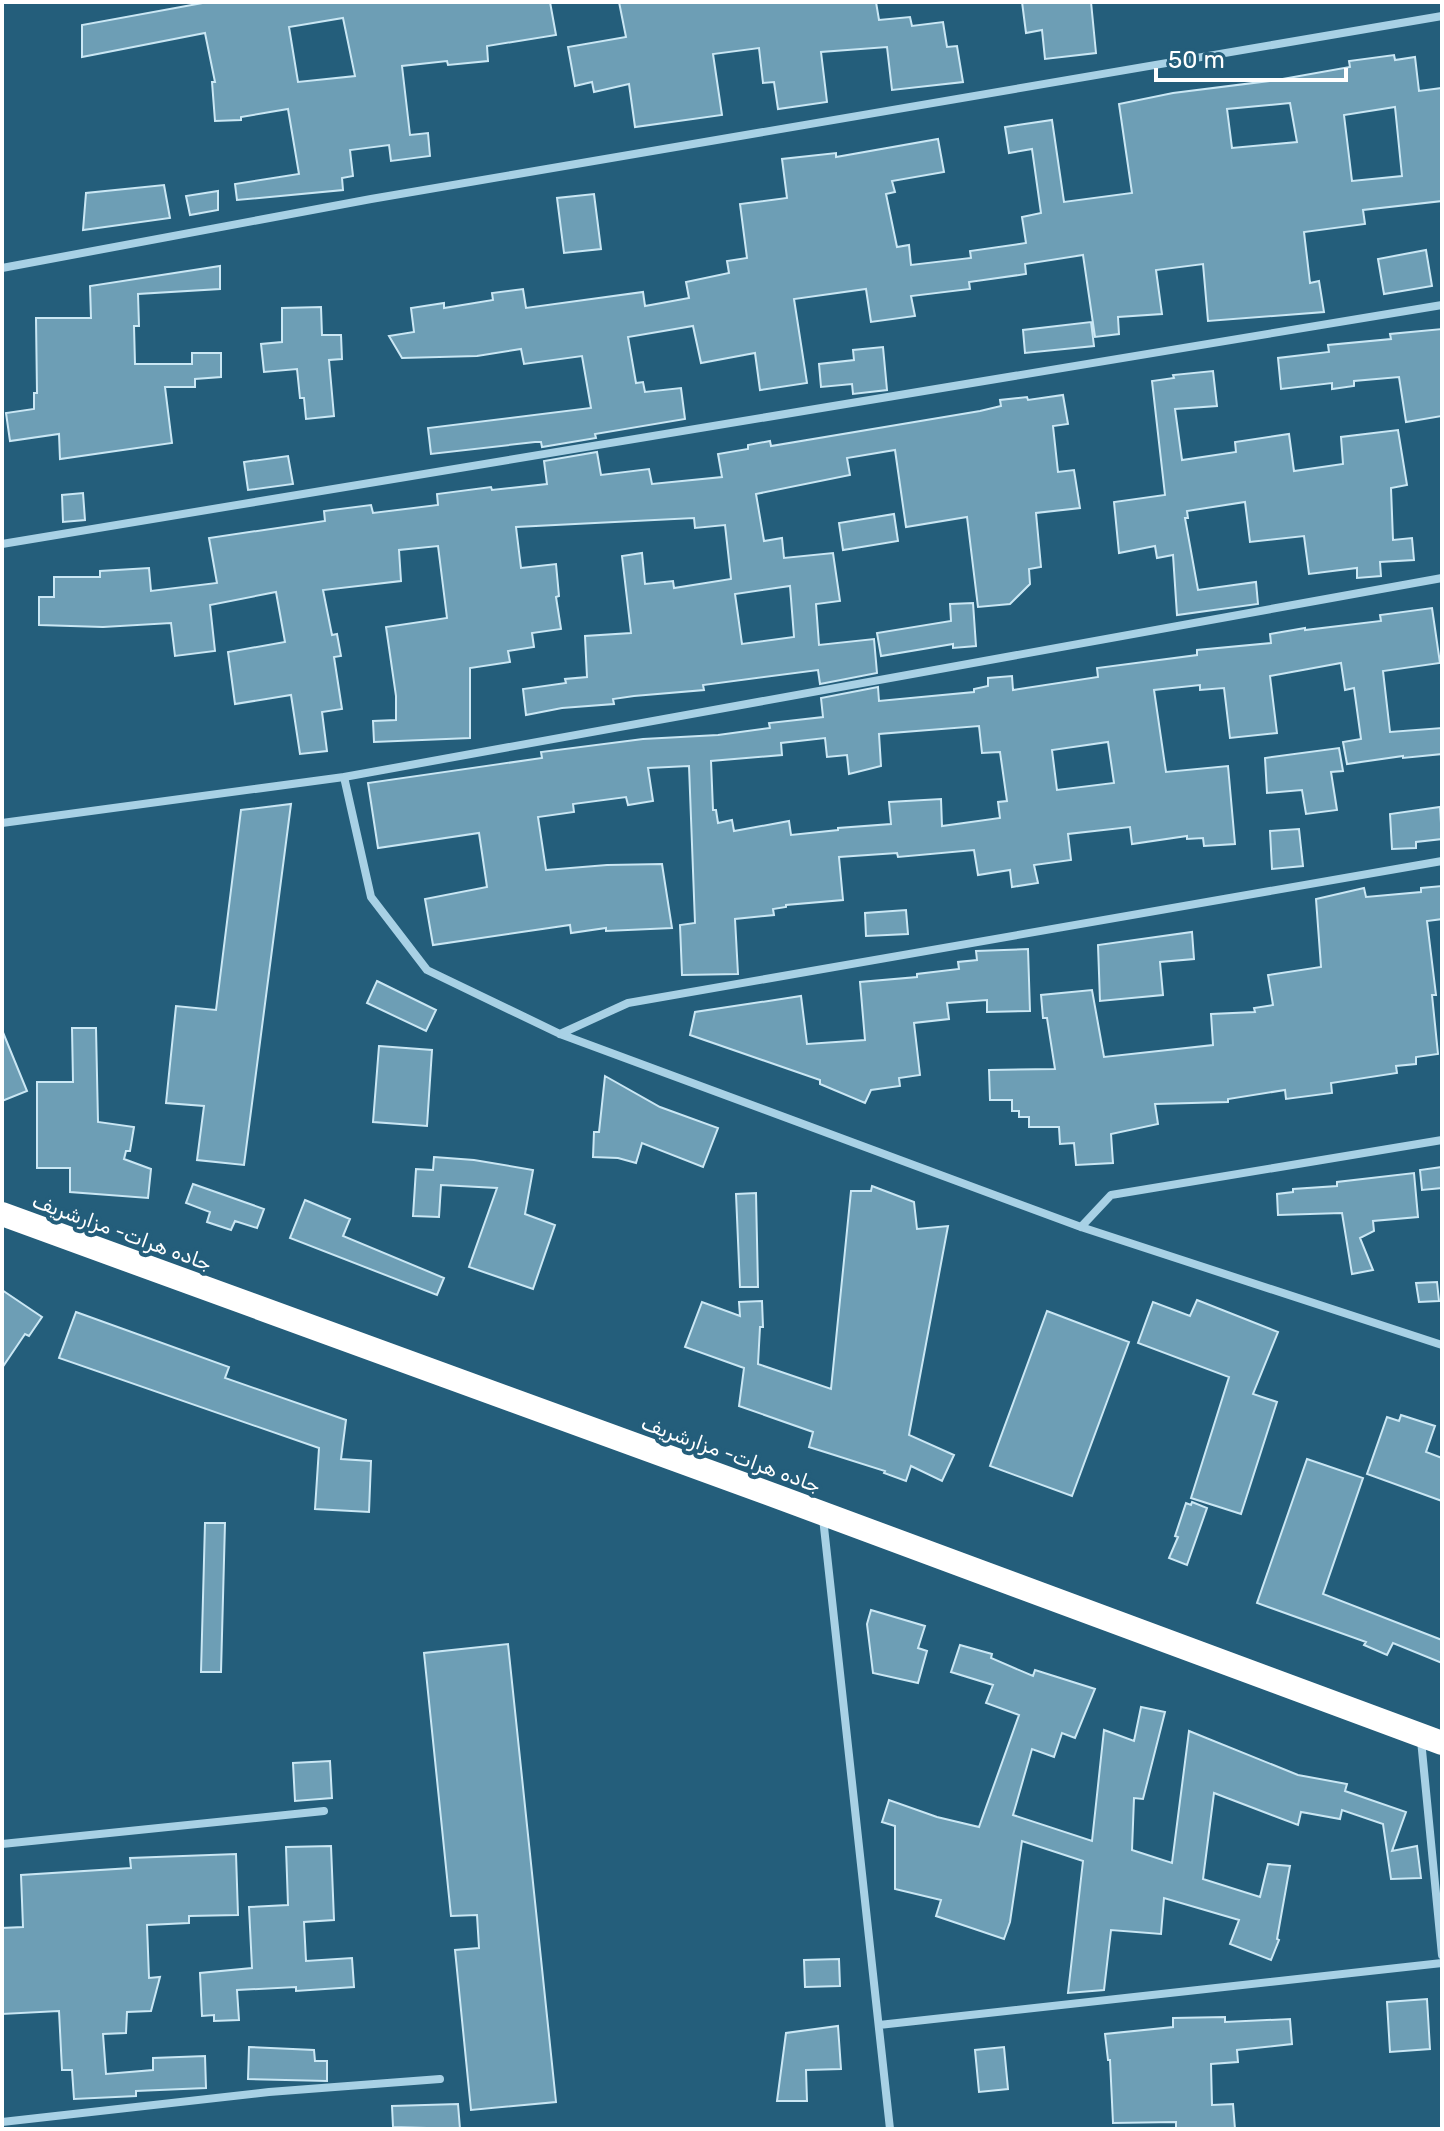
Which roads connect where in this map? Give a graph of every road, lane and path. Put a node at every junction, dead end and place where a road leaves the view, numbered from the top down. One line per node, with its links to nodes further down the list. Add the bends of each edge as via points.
1 (1442, 16): 2 (street, via 386,196)
2 (2, 268)
3 (1442, 305): 4 (street)
4 (2, 544)
5 (1442, 578): 6 (street)
6 (344, 777): 7 (street); 9 (street, via 371,897 427,970)
7 (2, 823)
8 (1442, 861): 9 (street, via 628,1003)
9 (560, 1034): 12 (street)
10 (1442, 1140): 12 (street, via 1111,1195)
11 (2, 1214): 14 (highway, جاده هرات- مزارشریف)
12 (1081, 1227): 13 (street)
13 (1442, 1345)
14 (822, 1513): 15 (highway, جاده هرات- مزارشریف); 20 (street)
15 (1431, 1739): 18 (street)
16 (324, 1811): 17 (street)
17 (2, 1844)
18 (1442, 1955)
19 (1442, 1963): 20 (street)
20 (879, 2025): 23 (street)
21 (440, 2079): 22 (street)
22 (2, 2122)
23 (890, 2129)

